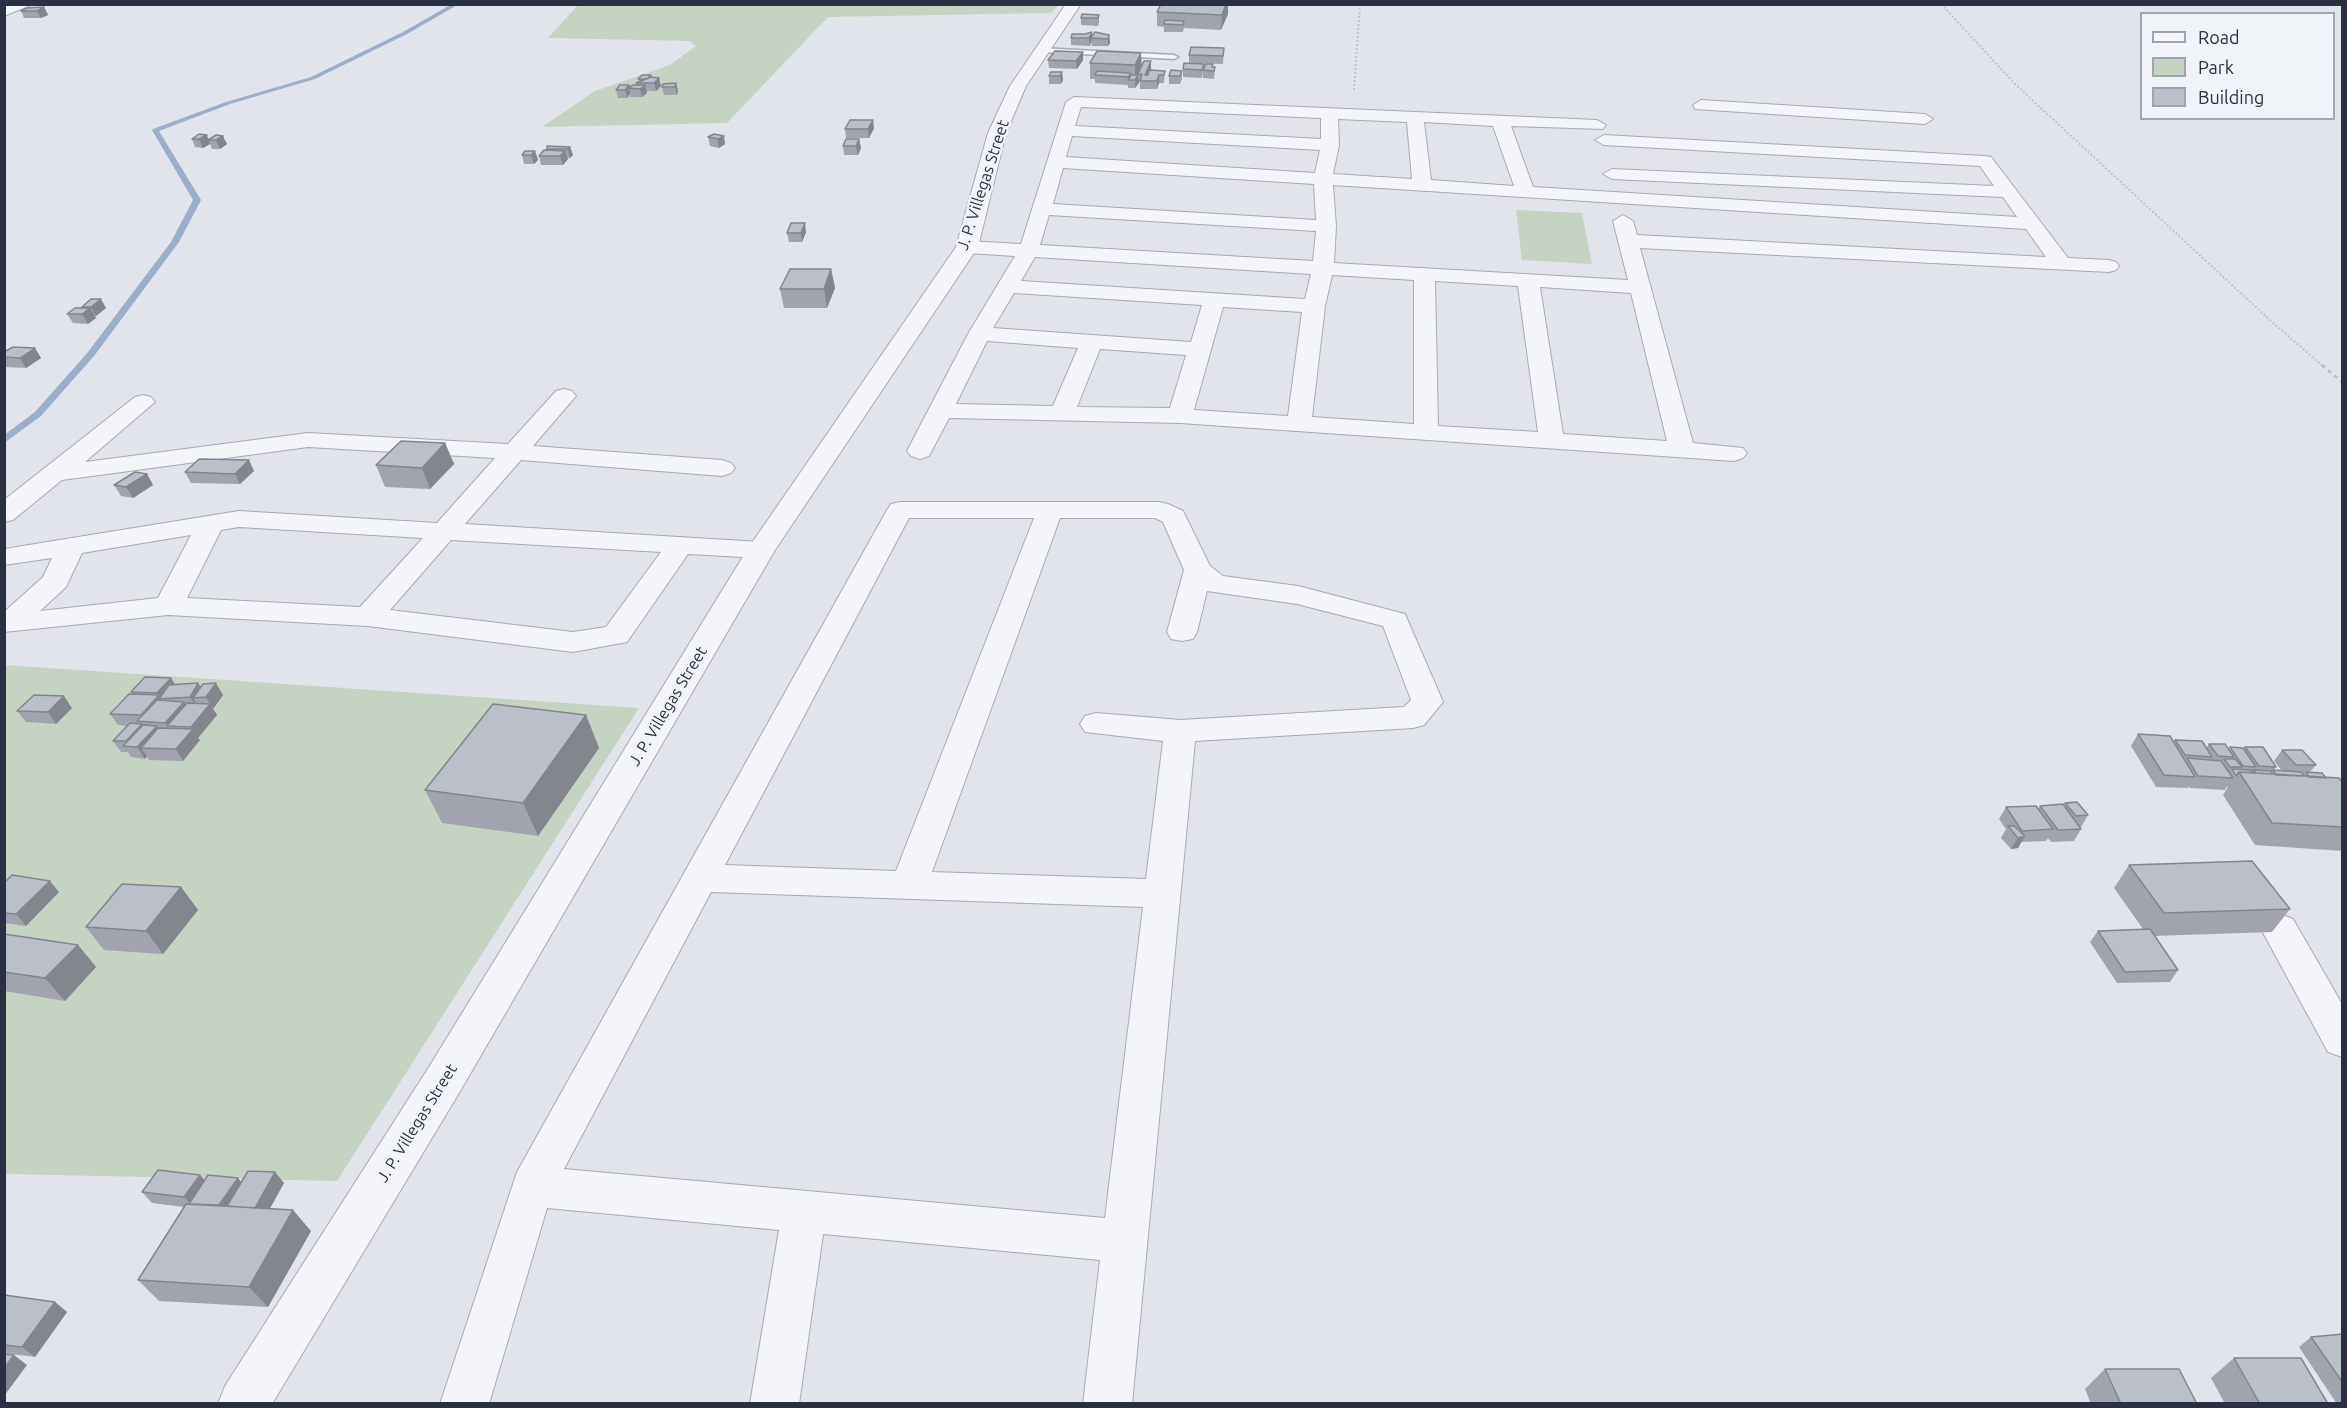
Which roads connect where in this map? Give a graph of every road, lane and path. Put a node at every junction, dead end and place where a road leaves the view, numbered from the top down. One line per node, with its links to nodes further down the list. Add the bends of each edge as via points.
1 (26, 4): 4 (street)
2 (1074, 4): 5 (street, J. P. Villegas Street)
3 (1941, 4): 44 (path, via 2016,85 2272,322)
4 (4, 12)
5 (1042, 50): 6 (lane); 30 (street, J. P. Villegas Street, via 1018,86 997,133)
6 (1174, 57)
7 (1762, 104): 8 (street); 17 (street); 18 (street, via 1921,114)
8 (1701, 105)
9 (1329, 112): 10 (street); 14 (street, via 1074,102); 15 (street)
10 (1415, 115): 11 (street); 22 (street)
11 (1500, 120): 12 (street); 23 (street)
12 (1599, 127): 16 (street); 20 (street)
13 (1690, 128): 16 (street)
14 (1066, 131): 15 (street); 19 (street)
15 (1330, 145): 21 (street)
16 (1698, 146): 17 (street)
17 (1785, 150): 18 (street)
18 (1960, 159): 24 (street, via 1985,161)
19 (1054, 162): 21 (street); 26 (street)
20 (1612, 174): 24 (street); 25 (street)
21 (1323, 178): 22 (street); 28 (street)
22 (1422, 185): 23 (street)
23 (1525, 190): 25 (street)
24 (2007, 192): 27 (street)
25 (1617, 197): 27 (street); 29 (street)
26 (1042, 209): 28 (street); 31 (street)
27 (2032, 224): 32 (street)
28 (1326, 226): 34 (street)
29 (1629, 241): 32 (street); 38 (street)
30 (967, 247): 31 (street); 65 (street, J. P. Villegas Street)
31 (1029, 250): 34 (street); 37 (street)
32 (2062, 264): 33 (street)
33 (2109, 266)
34 (1323, 268): 35 (street); 40 (street)
35 (1424, 274): 36 (street); 51 (street)
36 (1528, 280): 38 (street); 52 (street)
37 (1006, 286): 39 (street); 41 (street)
38 (1641, 287): 53 (street)
39 (1214, 300): 40 (street); 43 (street)
40 (1314, 306): 50 (street)
41 (979, 334): 42 (street); 47 (street)
42 (1091, 343): 43 (street); 48 (street)
43 (1198, 350): 49 (street)
44 (2343, 382)
45 (564, 396): 55 (street)
46 (143, 402): 58 (street)
47 (940, 411): 48 (street); 54 (street)
48 (1062, 414): 49 (street)
49 (1180, 416): 50 (street)
50 (1299, 424): 51 (street)
51 (1426, 432): 52 (street)
52 (1552, 441): 53 (street)
53 (1682, 450): 56 (street)
54 (921, 451)
55 (514, 452): 57 (street); 58 (street, via 308,440); 62 (street)
56 (1734, 453)
57 (722, 468)
58 (56, 473): 60 (street)
59 (1050, 510): 67 (street, via 1160,510 1174,517); 73 (street, via 900,510); 74 (street)
60 (4, 514)
61 (211, 523): 62 (street, via 238,519); 63 (street); 68 (street)
62 (445, 531): 64 (street); 69 (street)
63 (71, 546): 66 (street); 68 (street, via 56,581 9,624)
64 (680, 546): 65 (street); 69 (street, via 616,635 573,642)
65 (762, 550): 81 (street, J. P. Villegas Street, via 444,1080)
66 (4, 557)
67 (1198, 570): 70 (street); 72 (street, via 1215,584 1298,595 1395,620 1427,702 1413,717)
68 (168, 606): 69 (street)
69 (368, 617)
70 (1182, 632)
71 (1096, 723): 72 (street)
72 (1180, 731): 75 (street)
73 (699, 878): 74 (street); 78 (street)
74 (909, 885): 75 (street)
75 (1163, 894): 80 (street)
76 (2280, 929): 77 (street)
77 (2343, 1040)
78 (531, 1186): 79 (street); 82 (street)
79 (804, 1210): 80 (street); 83 (street)
80 (1124, 1241): 84 (street)
81 (243, 1404)
82 (464, 1404)
83 (774, 1404)
84 (1107, 1404)

